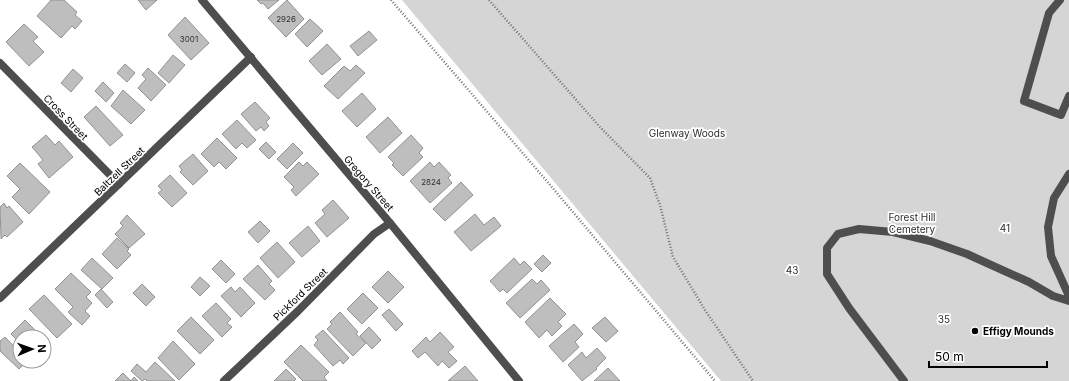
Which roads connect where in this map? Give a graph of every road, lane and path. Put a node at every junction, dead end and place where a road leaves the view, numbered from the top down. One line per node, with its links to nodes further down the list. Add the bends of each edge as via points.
1 (202, 0): 5 (street, Gregory Street)
2 (391, 0): 16 (path)
3 (489, 0): 17 (path, via 599,126 650,178 660,205 673,257)
4 (1060, 0): 7 (street, via 1049,12 1024,101 1061,115)
5 (251, 57): 9 (street, Baltzell Street); 10 (street, Gregory Street)
6 (0, 63): 9 (street, Cross Street)
7 (1069, 96)
8 (1069, 174): 11 (street, via 1054,198 1048,227 1051,256)
9 (119, 184): 12 (street, Baltzell Street)
10 (390, 223): 14 (street, Pickford Street, via 374,234); 15 (street, Gregory Street)
11 (1069, 296)
12 (0, 298)
13 (1069, 301): 18 (street, via 1053,296 1029,282 967,254 930,241 893,232 859,229 838,234 827,248 827,274 849,308)
14 (224, 381)
15 (519, 381)
16 (715, 381)
17 (753, 381)
18 (904, 381)

